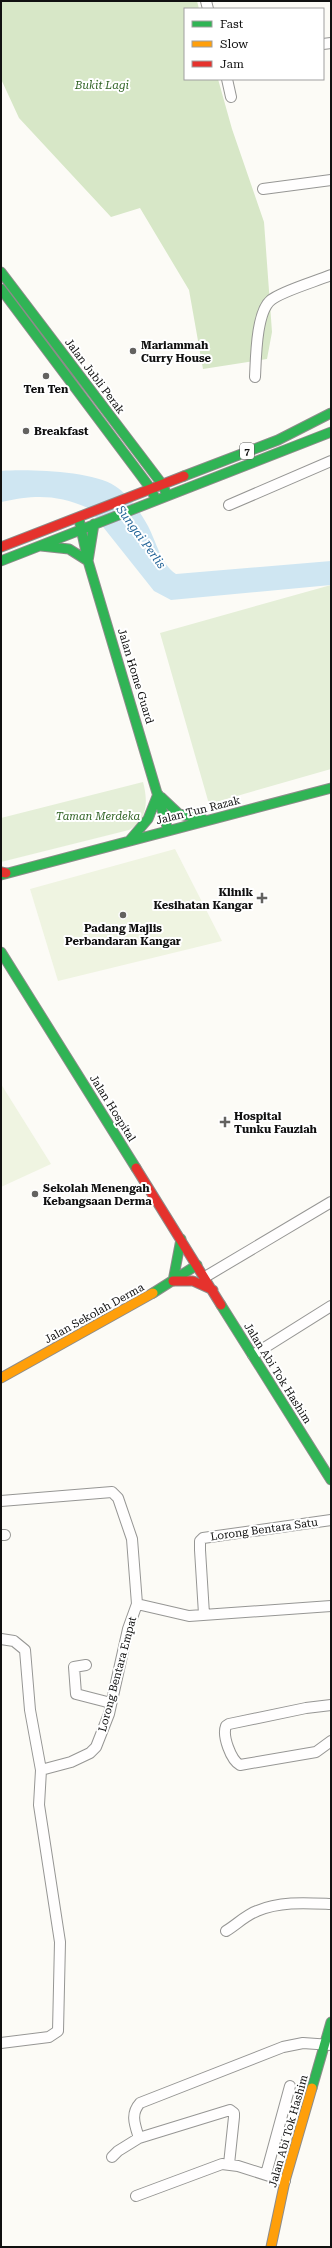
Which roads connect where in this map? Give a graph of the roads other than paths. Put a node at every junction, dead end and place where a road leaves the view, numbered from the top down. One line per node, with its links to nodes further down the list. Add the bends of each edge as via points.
1 (227, 80): 2 (street)
2 (231, 97)
3 (331, 180): 4 (street)
4 (263, 189)
5 (1, 272): 12 (main road, Jalan Jubli Perak)
6 (331, 275): 8 (street, via 270,300 259,331)
7 (1, 289): 13 (main road, Jalan Jubli Perak)
8 (255, 377)
9 (331, 414): 12 (main road, 7, via 278,440)
10 (331, 432): 14 (main road, 7)
11 (331, 460): 16 (street)
12 (162, 484): 13 (main road, 7); 14 (main road, Jalan Jubli Perak)
13 (151, 489): 15 (main road, Jalan Jubli Perak); 17 (main road, 7)
14 (168, 496): 15 (main road, 7)
15 (157, 501): 18 (main road, 7)
16 (229, 505)
17 (83, 516): 19 (main road, Jalan Home Guard); 21 (main road, 7)
18 (94, 524): 19 (main road, 7); 23 (main road)
19 (81, 530): 20 (main road, 7); 23 (main road, Jalan Home Guard)
20 (39, 546): 22 (main road, 7); 23 (main road, via 69,549)
21 (1, 547)
22 (1, 561)
23 (88, 561): 25 (main road, Jalan Home Guard)
24 (331, 788): 26 (main road, Jalan Tun Razak)
25 (158, 794): 26 (main road, via 179,814 197,819); 27 (main road, Jalan Home Guard); 28 (main road, via 150,817)
26 (214, 819): 27 (main road, Jalan Tun Razak)
27 (168, 830): 28 (main road, Jalan Tun Razak)
28 (129, 840): 29 (main road, Jalan Tun Razak)
29 (2, 875)
30 (1, 952): 32 (main road, Jalan Hospital)
31 (331, 1202): 34 (street)
32 (181, 1240): 33 (main road, Jalan Hospital); 35 (main road)
33 (197, 1265): 34 (main road, Jalan Hospital); 35 (main road, Jalan Sekolah Derma)
34 (205, 1277): 36 (main road, Jalan Abi Tok Hashim)
35 (173, 1281): 36 (main road, via 193,1281); 39 (main road, Jalan Sekolah Derma)
36 (213, 1290): 38 (main road, Jalan Abi Tok Hashim)
37 (331, 1306): 38 (street)
38 (253, 1354): 40 (main road, Jalan Abi Tok Hashim)
39 (1, 1378)
40 (328, 1466): 41 (main road, Jalan Abi Tok Hashim)
41 (331, 1480)
42 (1, 1501): 44 (street, Lorong Bentara Empat, via 112,1492 118,1498 132,1539)
43 (331, 1520): 46 (street, Lorong Bentara Satu, via 203,1538 200,1541 200,1550)
44 (137, 1604): 46 (street, via 189,1616); 49 (street, Lorong Bentara Empat, via 128,1629)
45 (331, 1606): 46 (street)
46 (204, 1614)
47 (1, 1639): 52 (street, via 14,1641 25,1650 30,1710)
48 (86, 1666): 49 (street, via 74,1667 76,1694)
49 (111, 1703): 52 (street, Lorong Bentara Empat, via 93,1750 71,1762)
50 (331, 1705): 51 (street, via 229,1724 225,1729 232,1756 240,1765 316,1752)
51 (331, 1741)
52 (41, 1770): 56 (street, via 39,1804 60,1942 59,2028 56,2034 49,2037)
53 (331, 1904): 54 (street, via 298,1903 269,1906 256,1911)
54 (226, 1931)
55 (331, 2022): 57 (main road, Jalan Abi Tok Hashim)
56 (1, 2043)
57 (328, 2045): 59 (street, via 303,2043 283,2047 140,2103 133,2117); 63 (main road, Jalan Abi Tok Hashim)
58 (290, 2086): 62 (street)
59 (139, 2138): 60 (street, via 118,2150); 61 (street, via 230,2110 234,2117)
60 (112, 2157)
61 (229, 2164): 62 (street); 64 (street, via 222,2164)
62 (266, 2174): 63 (street)
63 (285, 2181): 65 (main road, Jalan Abi Tok Hashim)
64 (136, 2196)
65 (271, 2247)

